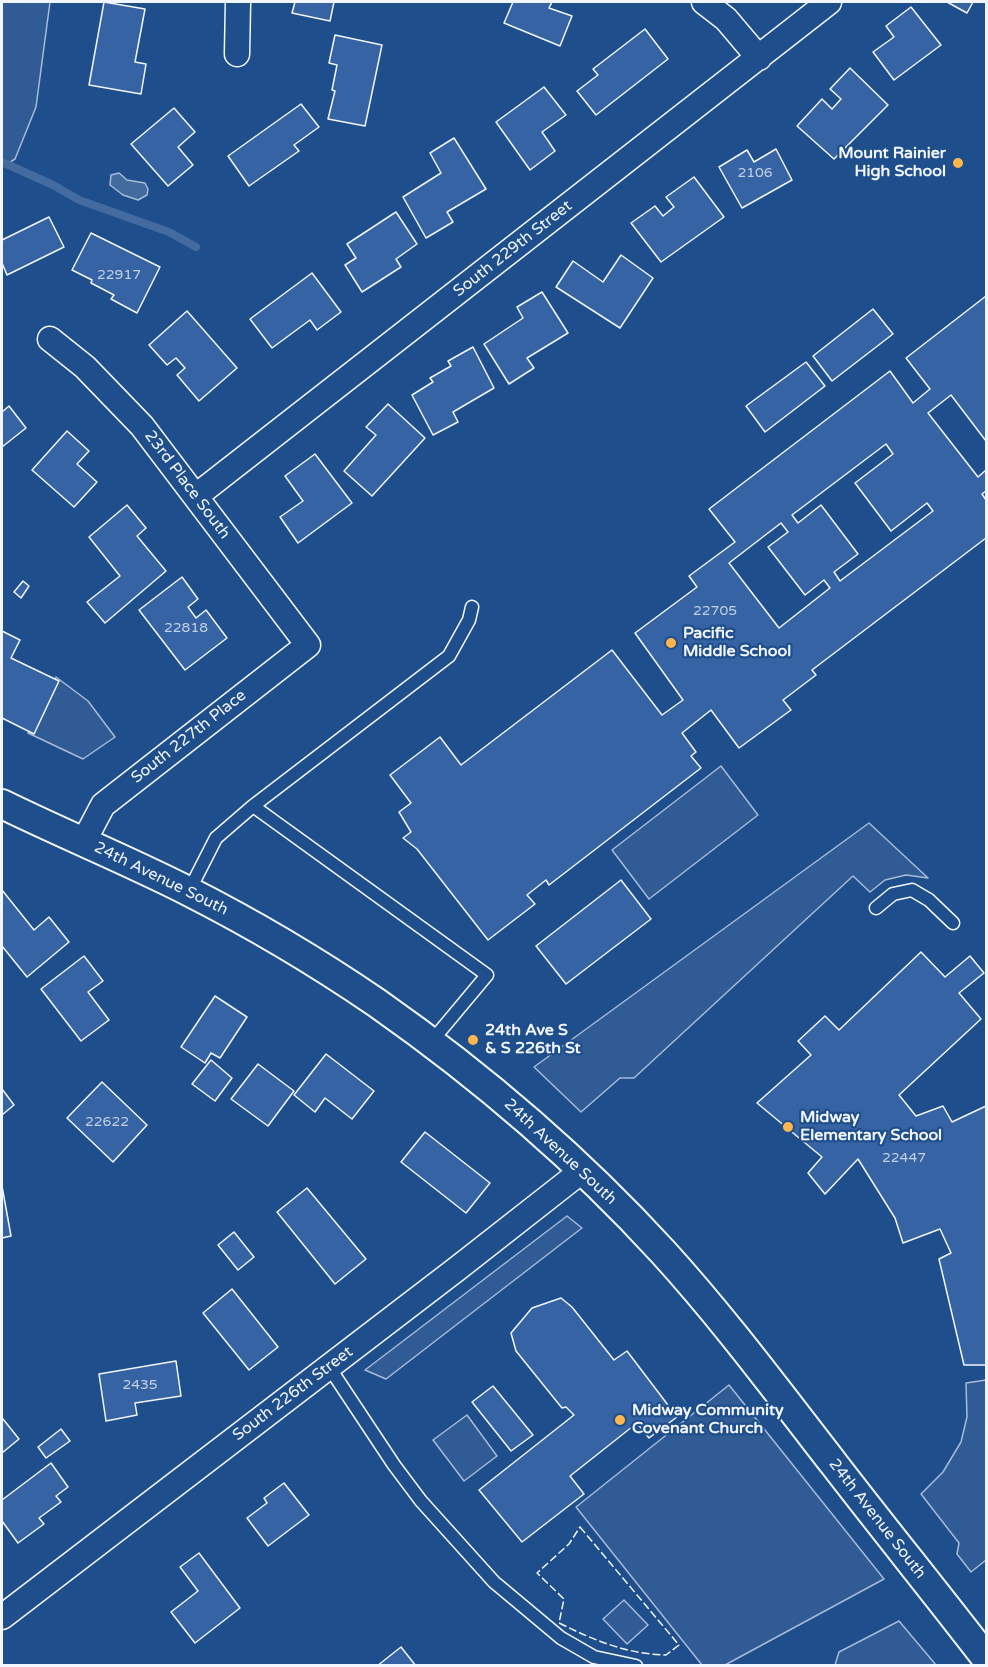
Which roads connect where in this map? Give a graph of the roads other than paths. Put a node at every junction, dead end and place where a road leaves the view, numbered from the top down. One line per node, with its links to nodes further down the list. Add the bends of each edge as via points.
1 (238, 2): 4 (street)
2 (704, 2): 5 (street, via 726,19)
3 (829, 2): 5 (street, South 229th Street)
4 (237, 54)
5 (759, 58): 7 (street, South 229th Street)
6 (50, 339): 7 (street, 23rd Place South, via 85,367 142,426)
7 (196, 496): 9 (street, 23rd Place South)
8 (472, 607): 11 (lane, via 469,620 448,656)
9 (308, 645): 12 (street, South 227th Place, via 103,805)
10 (2, 804): 12 (street, 24th Avenue South)
11 (253, 806): 13 (lane, via 216,838); 16 (lane, via 487,975)
12 (84, 841): 13 (street, 24th Avenue South)
13 (189, 891): 16 (street, 24th Avenue South, via 318,965)
14 (876, 908): 15 (lane, via 893,894 912,890)
15 (953, 923)
16 (431, 1042): 17 (street, 24th Avenue South)
17 (583, 1170): 18 (street, South 226th Street); 20 (street, 24th Avenue South, via 661,1250 734,1335)
18 (329, 1367): 19 (street, South 226th Street); 21 (lane, via 421,1501 494,1582 561,1638 594,1656)
19 (2, 1617)
20 (987, 1658)
21 (636, 1665)

